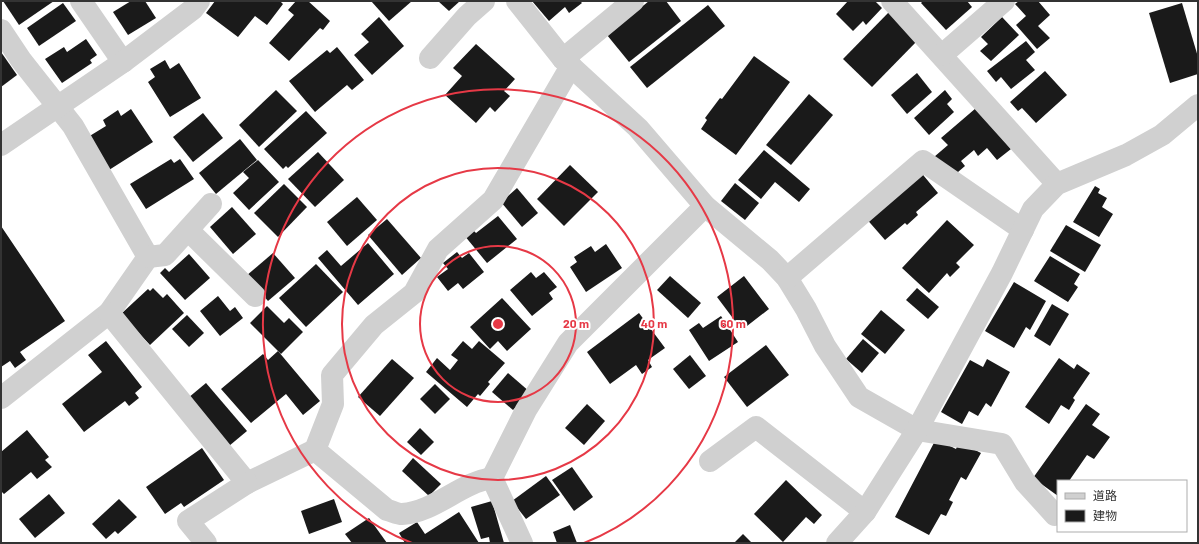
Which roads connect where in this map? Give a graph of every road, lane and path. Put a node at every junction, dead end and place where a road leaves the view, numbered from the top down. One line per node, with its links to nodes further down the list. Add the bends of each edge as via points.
1 (81, 1): 11 (street)
2 (199, 1): 11 (street, via 193,9)
3 (484, 1): 10 (street, via 467,16)
4 (517, 1): 12 (street)
5 (633, 1): 12 (street)
6 (892, 1): 9 (street)
7 (1004, 1): 9 (street)
8 (1, 30): 14 (street)
9 (942, 55): 16 (street)
10 (430, 58)
11 (123, 62): 14 (street)
12 (567, 62): 18 (street, via 638,128); 27 (street, via 493,200 438,249 414,293 374,325 332,375 333,404)
13 (1198, 105): 16 (street, via 1162,135 1126,155)
14 (57, 106): 15 (street); 21 (street, via 76,133)
15 (1, 145)
16 (1057, 184): 20 (street, via 1034,209)
17 (211, 204): 19 (street)
18 (706, 206): 22 (street, via 770,260); 29 (street, via 568,343 526,410)
19 (188, 230): 21 (street, via 165,255); 23 (street)
20 (1023, 230): 22 (street, via 923,161); 26 (street)
21 (148, 257): 24 (street)
22 (787, 278): 26 (street, via 825,346 859,396)
23 (255, 296)
24 (109, 313): 25 (street); 30 (street)
25 (1, 398)
26 (917, 430): 31 (street); 32 (street, via 1002,444 1025,482)
27 (315, 450): 29 (street, via 387,510 400,514 419,511 480,480); 30 (street)
28 (710, 461): 31 (street, via 756,427)
29 (492, 478): 34 (street)
30 (247, 483): 33 (street, via 188,521)
31 (865, 512): 35 (street)
32 (1055, 515)
33 (206, 543)
34 (522, 543)
35 (838, 543)

